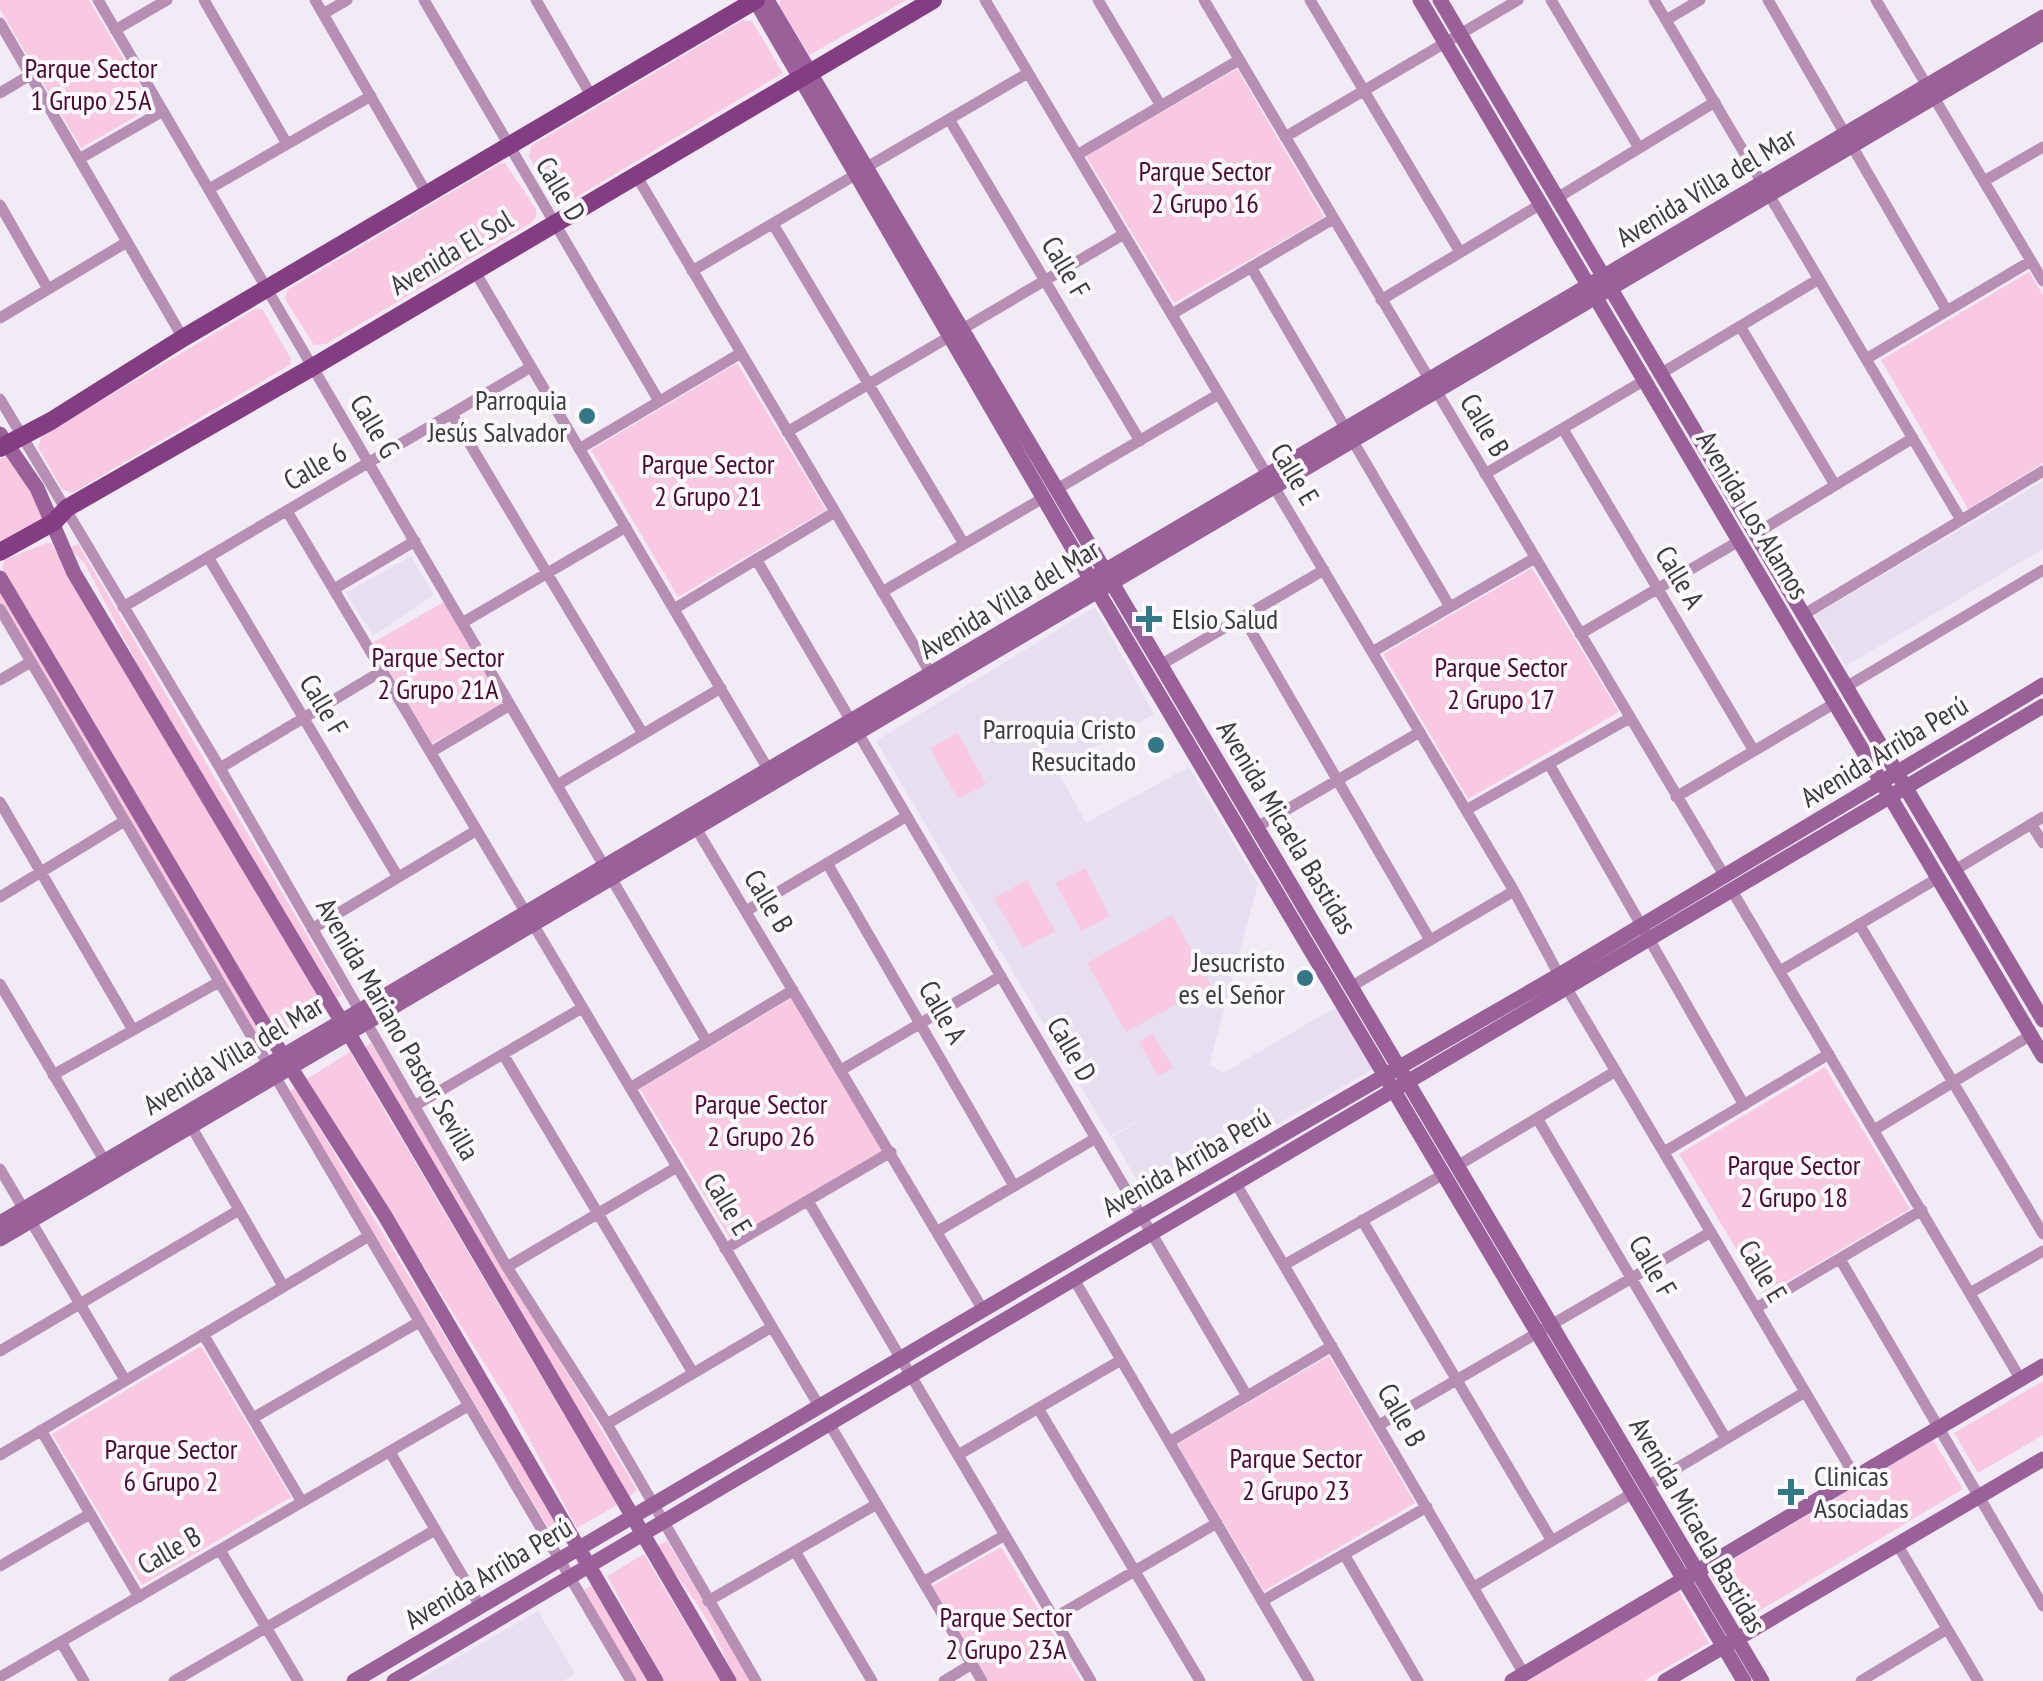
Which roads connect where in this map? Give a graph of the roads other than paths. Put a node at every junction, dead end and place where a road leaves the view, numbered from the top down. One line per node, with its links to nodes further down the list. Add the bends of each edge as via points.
1 (98, 0): 27 (street, Calle G)
2 (167, 0): 27 (street)
3 (204, 0): 45 (street)
4 (315, 0): 23 (street)
5 (347, 0): 23 (street)
6 (424, 0): 46 (street, Calle D)
7 (536, 0): 38 (street)
8 (755, 0): 33 (street, Avenida Micaela Bastidas); 38 (main road)
9 (767, 0): 33 (street, Avenida Micaela Bastidas)
10 (932, 0): 33 (main road, Avenida El Sol)
11 (985, 0): 31 (street, Calle E)
12 (1098, 0): 40 (street)
13 (1204, 0): 30 (street, Calle B)
14 (1310, 0): 34 (street)
15 (1420, 0): 29 (street, Avenida Los Alamos)
16 (1440, 0): 29 (street, Avenida Los Alamos)
17 (1518, 0): 29 (street)
18 (1551, 0): 48 (street)
19 (1654, 0): 25 (street)
20 (1700, 0): 25 (street)
21 (1768, 0): 44 (street)
22 (1879, 1): 35 (street)
23 (323, 14): 37 (street)
24 (2043, 17): 35 (street, Avenida Villa del Mar)
25 (1666, 20): 39 (street)
26 (0, 23): 32 (street)
27 (115, 30): 41 (street, Calle G)
28 (2043, 33): 35 (street, Avenida Villa del Mar)
29 (1452, 38): 34 (street); 57 (street, Avenida Los Alamos)
30 (1239, 60): 40 (street); 43 (street, Calle B)
31 (1028, 73): 42 (street); 49 (street, Calle E)
32 (30, 75): 36 (street); 50 (street)
33 (805, 75): 51 (street, Avenida Micaela Bastidas); 52 (main road, Avenida El Sol)
34 (1364, 90): 43 (street); 64 (street)
35 (1930, 91): 44 (street, Avenida Villa del Mar); 53 (street)
36 (0, 93)
37 (371, 96): 45 (street); 56 (street)
38 (592, 96): 46 (main road)
39 (1715, 102): 48 (street); 55 (street)
40 (1161, 106): 49 (street)
41 (163, 111): 50 (street); 54 (street, Calle G)
42 (949, 119): 51 (street); 70 (street, Calle F)
43 (1285, 137): 59 (street, Calle B)
44 (1849, 140): 55 (street, Avenida Villa del Mar); 76 (street)
45 (287, 144): 54 (street)
46 (507, 146): 56 (main road); 60 (street, Calle D)
47 (2043, 147): 53 (street)
48 (1639, 148): 57 (street)
49 (1077, 155): 62 (street, Calle E)
50 (79, 159): 63 (street)
51 (861, 171): 61 (street); 80 (street, Avenida Micaela Bastidas)
52 (636, 175): 60 (main road, Avenida El Sol); 68 (street)
53 (1984, 182): 65 (street)
54 (208, 189): 74 (street, Calle G)
55 (1766, 189): 69 (street); 72 (street, Avenida Villa del Mar)
56 (427, 194): 74 (main road)
57 (1549, 201): 64 (street); 72 (street, Avenida Los Alamos)
58 (0, 205): 73 (street)
59 (1334, 219): 66 (street); 75 (street, Calle B)
60 (553, 223): 67 (main road, Avenida El Sol); 91 (street, Calle D)
61 (773, 224): 68 (street); 87 (street)
62 (1124, 234): 70 (street); 77 (street, Calle E)
63 (127, 242): 73 (street); 81 (street)
64 (1460, 252): 75 (street)
65 (2032, 261): 71 (street); 76 (street)
66 (1251, 267): 77 (street); 95 (street)
67 (474, 270): 84 (main road, Avenida El Sol); 85 (street)
68 (692, 271): 82 (street)
69 (1819, 279): 79 (street); 83 (street)
70 (1045, 280): 80 (street); 97 (street, Calle F)
71 (2043, 280)
72 (1600, 287): 86 (street, Avenida Los Alamos); 88 (street, Avenida Villa del Mar)
73 (48, 288): 78 (street)
74 (267, 288): 81 (main road); 84 (street, Calle G)
75 (1382, 300): 88 (street, Calle B)
76 (1947, 311): 83 (street)
77 (1172, 314): 89 (street, Calle E)
78 (0, 318)
79 (1740, 326): 86 (street); 104 (street)
80 (956, 332): 87 (street); 105 (street, Avenida Micaela Bastidas)
81 (182, 338): 98 (main road)
82 (741, 353): 91 (street); 94 (street)
83 (1866, 358): 96 (street)
84 (311, 368): 100 (street, Calle G); 108 (main road, Avenida El Sol)
85 (532, 368): 92 (street, Calle 6); 99 (street)
86 (1652, 377): 93 (street); 111 (street, Avenida Los Alamos)
87 (869, 384): 94 (street); 113 (street)
88 (1432, 386): 95 (street, Avenida Villa del Mar); 102 (street, Calle B)
89 (1219, 394): 97 (street); 103 (street, Calle E)
90 (0, 400): 98 (street, Avenida Mariano Pastor Sevilla)
91 (659, 401): 99 (street)
92 (452, 414): 100 (street, Calle 6); 120 (street)
93 (1563, 428): 102 (street); 124 (street, Calle A)
94 (788, 432): 107 (street)
95 (1350, 434): 103 (street, Avenida Villa del Mar); 127 (street)
96 (1913, 438): 104 (street); 109 (street)
97 (1140, 440): 105 (street)
98 (8, 441): 108 (street, Avenida Mariano Pastor Sevilla)
99 (579, 449): 110 (street)
100 (369, 463): 106 (street, Calle 6); 112 (street, Calle G)
101 (2043, 471): 109 (street)
102 (1485, 474): 116 (street, Calle B)
103 (1271, 481): 118 (street, Calle E); 122 (street, Avenida Villa del Mar)
104 (1835, 486): 111 (street)
105 (1050, 493): 113 (street); 122 (street, Avenida Micaela Bastidas)
106 (287, 511): 115 (street, Calle 6); 123 (street, Calle E)
107 (835, 512): 117 (street); 125 (street)
108 (60, 515): 114 (main road, Avenida El Sol); 126 (street, Avenida Mariano Pastor Sevilla); 198 (street, Avenida Mariano Pastor Sevilla, via 74,572)
109 (1961, 520): 130 (street)
110 (626, 527): 120 (street); 129 (street)
111 (1747, 537): 124 (street); 130 (street, Avenida Los Alamos); 143 (street, Avenida Los Alamos)
112 (414, 542): 123 (street); 132 (street, Calle G)
113 (964, 544): 125 (street)
114 (0, 552)
115 (208, 557): 126 (street, Calle 6); 146 (street, Calle F)
116 (1535, 558): 127 (street); 133 (street, Calle B)
117 (756, 559): 129 (street); 148 (street, Calle D)
118 (1324, 570): 131 (street); 134 (street, Calle E)
119 (2043, 570): 141 (street)
120 (547, 573): 132 (street); 150 (street)
121 (0, 578): 205 (street)
122 (1102, 581): 136 (street, Avenida Micaela Bastidas); 138 (street, Avenida Villa del Mar); 148 (street, Avenida Villa del Mar); 209 (street, Avenida Micaela Bastidas)
123 (334, 589): 137 (street, Calle E)
124 (1658, 589): 133 (street); 151 (street, Calle A)
125 (882, 592): 138 (street)
126 (123, 607): 154 (street, Avenida Mariano Pastor Sevilla)
127 (1450, 608): 134 (street)
128 (0, 609): 135 (street)
129 (674, 609): 142 (street)
130 (1803, 614): 141 (street, Avenida Los Alamos)
131 (1243, 617): 136 (street); 157 (street)
132 (462, 623): 144 (street, Calle G)
133 (1580, 634): 147 (street, Calle B)
134 (1372, 652): 149 (street, Calle E)
135 (29, 663): 139 (street); 165 (street)
136 (1162, 664): 166 (street, Avenida Micaela Bastidas)
137 (382, 670): 146 (street); 152 (street, Calle E)
138 (931, 674): 148 (street, Avenida Villa del Mar)
139 (0, 680)
140 (2043, 685): 156 (street, Avenida Arriba Perú)
141 (1846, 686): 156 (street, Avenida Los Alamos)
142 (721, 688): 150 (street); 155 (street)
143 (1835, 702): 151 (street); 159 (street, Avenida Los Alamos)
144 (510, 705): 152 (street); 158 (street, Calle G)
145 (2043, 706): 156 (street, Avenida Arriba Perú)
146 (303, 718): 154 (street); 174 (street, Calle F)
147 (1630, 718): 153 (street); 160 (street, Calle B)
148 (854, 726): 155 (street, Avenida Villa del Mar); 163 (street, Calle D); 167 (street, Avenida Villa del Mar)
149 (1420, 732): 157 (street); 162 (street, Calle E)
150 (643, 734): 158 (street)
151 (1754, 751): 160 (street)
152 (430, 752): 168 (street, Calle E)
153 (1549, 764): 162 (street); 183 (street)
154 (220, 768): 182 (street, Avenida Mariano Pastor Sevilla)
155 (768, 769): 173 (street, Avenida Villa del Mar)
156 (1902, 779): 159 (street, Avenida Arriba Perú); 171 (street, Avenida Los Alamos)
157 (1338, 780): 166 (street); 184 (street)
158 (557, 784): 173 (street, Calle G)
159 (1886, 789): 175 (street, Avenida Los Alamos); 176 (street, Avenida Arriba Perú)
160 (1676, 796): 176 (street, Calle B)
161 (0, 802): 172 (street)
162 (1466, 810): 177 (street, Calle E)
163 (907, 816): 170 (street); 186 (street, Calle D)
164 (2037, 821): 169 (street); 171 (street)
165 (123, 822): 172 (street); 188 (street)
166 (1258, 827): 190 (street, Avenida Micaela Bastidas)
167 (696, 828): 173 (street, Avenida Villa del Mar); 179 (street, Calle B)
168 (477, 830): 174 (street); 180 (street, Calle E)
169 (2043, 843)
170 (828, 863): 179 (street); 197 (street, Calle A)
171 (1955, 870): 196 (street, Avenida Los Alamos)
172 (41, 872): 178 (street); 199 (street)
173 (608, 872): 180 (street, Avenida Villa del Mar); 201 (street)
174 (398, 877): 182 (street)
175 (1938, 878): 181 (street); 200 (street, Avenida Los Alamos)
176 (1728, 882): 183 (street, Avenida Arriba Perú); 185 (street, Calle B)
177 (1514, 891): 184 (street); 187 (street, Calle E)
178 (0, 897)
179 (746, 911): 191 (street, Calle B)
180 (529, 918): 193 (street, Calle E); 195 (street, Avenida Villa del Mar)
181 (1859, 924): 185 (street); 210 (street)
182 (312, 929): 195 (street, Avenida Mariano Pastor Sevilla)
183 (1645, 932): 187 (street, Avenida Arriba Perú); 212 (street)
184 (1430, 940): 190 (street)
185 (1780, 971): 203 (street, Calle B)
186 (1001, 976): 197 (street); 217 (street, Calle D)
187 (1563, 981): 207 (street, Calle E); 209 (street, Avenida Arriba Perú)
188 (218, 982): 199 (street); 205 (street)
189 (0, 984): 192 (street)
190 (1352, 986): 209 (street, Avenida Micaela Bastidas)
191 (793, 990): 201 (street); 206 (street, Calle B)
192 (14, 1008): 194 (street); 208 (street)
193 (582, 1008): 202 (street); 211 (street, Calle E)
194 (0, 1016)
195 (361, 1017): 198 (street, Avenida Villa del Mar); 213 (street, Avenida Mariano Pastor Sevilla)
196 (2043, 1020)
197 (920, 1024): 206 (street); 225 (street, Calle A)
198 (344, 1026): 205 (street, Avenida Villa del Mar); 290 (street, Avenida Mariano Pastor Sevilla)
199 (132, 1030): 208 (street)
200 (2030, 1035): 204 (street, Avenida Los Alamos); 210 (street)
201 (707, 1042): 211 (street)
202 (502, 1054): 213 (street); 229 (street)
203 (1829, 1054): 212 (street); 216 (street, Calle B)
204 (2043, 1056)
205 (279, 1065): 215 (street, Avenida Villa del Mar); 220 (street, Avenida Villa del Mar); 238 (street); 298 (street, via 385,1216)
206 (841, 1070): 218 (street, Calle B)
207 (1616, 1071): 214 (street); 219 (street, Calle E)
208 (53, 1074): 220 (street)
209 (1397, 1079): 223 (street, Avenida Micaela Bastidas); 224 (street, Avenida Arriba Perú); 231 (street, Avenida Arriba Perú)
210 (1954, 1083): 216 (street); 236 (street)
211 (630, 1088): 221 (street, Calle E)
212 (1744, 1105): 219 (street)
213 (414, 1106): 244 (street, Avenida Mariano Pastor Sevilla)
214 (1537, 1118): 223 (street); 245 (street, Calle F)
215 (190, 1126): 227 (street); 230 (street, Avenida Villa del Mar)
216 (1874, 1130): 228 (street, Calle B)
217 (1096, 1138): 225 (street); 231 (street, Calle D)
218 (890, 1152): 226 (street); 234 (street, Calle B)
219 (1664, 1152): 235 (street, Calle E)
220 (104, 1160): 230 (street, Avenida Villa del Mar)
221 (677, 1167): 229 (street); 240 (street, Calle E)
222 (0, 1169): 230 (street)
223 (1450, 1170): 232 (street); 254 (street, Avenida Micaela Bastidas)
224 (1236, 1182): 237 (street, Avenida Arriba Perú); 243 (street, Calle B)
225 (1014, 1186): 234 (street)
226 (808, 1201): 240 (street); 260 (street)
227 (240, 1210): 247 (street); 249 (street)
228 (1922, 1210): 242 (street); 248 (street, Calle B)
229 (598, 1214): 244 (street); 261 (street)
230 (27, 1215): 233 (street, Avenida Villa del Mar); 239 (street, Avenida Villa del Mar); 249 (street)
231 (1142, 1216): 237 (street, Calle D); 251 (street, Avenida Arriba Perú)
232 (1362, 1220): 243 (street); 263 (street)
233 (0, 1223)
234 (938, 1231): 251 (street, Calle B)
235 (1710, 1232): 245 (street); 250 (street, Calle E)
236 (2043, 1234)
237 (1153, 1235): 246 (street, Avenida Arriba Perú); 266 (street, Calle D)
238 (369, 1236): 247 (street); 252 (street)
239 (0, 1238)
240 (725, 1249): 253 (street, Calle E)
241 (2043, 1250): 248 (street)
242 (1840, 1259): 250 (street); 274 (street)
243 (1284, 1265): 256 (street, Calle B)
244 (507, 1267): 271 (street, Avenida Mariano Pastor Sevilla)
245 (1631, 1278): 254 (street); 276 (street, Calle F)
246 (1075, 1281): 258 (street); 260 (street, Avenida Arriba Perú)
247 (284, 1286): 255 (street)
248 (1970, 1293): 264 (street, Calle B)
249 (80, 1304): 257 (street); 262 (street)
250 (1756, 1308): 265 (street, Calle E)
251 (984, 1310): 260 (street, Avenida Arriba Perú)
252 (419, 1322): 267 (street); 270 (street)
253 (772, 1327): 261 (street); 268 (street, Calle E)
254 (1544, 1329): 263 (street); 283 (street, Avenida Micaela Bastidas)
255 (203, 1334): 262 (street); 270 (street)
256 (1332, 1346): 266 (street); 273 (street, Calle B)
257 (0, 1351)
258 (1121, 1360): 269 (street); 277 (street)
259 (2043, 1366): 264 (street)
260 (906, 1368): 268 (street, Avenida Arriba Perú); 272 (street, Avenida Arriba Perú); 280 (street)
261 (693, 1374): 271 (street)
262 (125, 1380): 275 (street)
263 (1456, 1380): 273 (street); 296 (street)
264 (2022, 1380): 274 (street)
265 (1805, 1392): 276 (street); 282 (street, Calle E)
266 (1247, 1396): 277 (street)
267 (468, 1406): 278 (street, Calle B); 302 (street)
268 (819, 1406): 286 (street, Avenida Arriba Perú)
269 (1038, 1408): 280 (street); 305 (street)
270 (253, 1418): 285 (street)
271 (607, 1424): 286 (street, Avenida Mariano Pastor Sevilla)
272 (830, 1425): 287 (street); 291 (street, Avenida Arriba Perú)
273 (1378, 1425): 288 (street, Calle B)
274 (1940, 1428): 282 (street); 284 (street)
275 (41, 1430): 279 (street); 289 (street)
276 (1726, 1438): 283 (street)
277 (1169, 1442): 292 (street)
278 (390, 1452): 285 (street, Calle B); 293 (street)
279 (0, 1454)
280 (958, 1456): 294 (street)
281 (2043, 1459): 284 (street)
282 (1856, 1478): 306 (street)
283 (1640, 1490): 296 (street); 306 (street, Avenida Micaela Bastidas)
284 (1979, 1496): 297 (street); 314 (street)
285 (302, 1502): 299 (street, Calle B)
286 (653, 1504): 290 (street, Avenida Arriba Perú); 291 (street, Avenida Mariano Pastor Sevilla)
287 (877, 1504): 300 (street); 308 (street)
288 (1426, 1507): 301 (street); 309 (street, Calle B)
289 (90, 1514): 304 (street); 310 (street)
290 (631, 1517): 295 (street, Avenida Mariano Pastor Sevilla); 298 (street, Avenida Arriba Perú)
291 (663, 1522): 295 (street, Avenida Arriba Perú); 311 (street, Avenida Mariano Pastor Sevilla)
292 (1217, 1523): 305 (street); 312 (street)
293 (435, 1530): 313 (street); 316 (street)
294 (1005, 1535): 308 (street); 315 (street)
295 (642, 1536): 303 (street, Avenida Arriba Perú); 331 (street, Avenida Mariano Pastor Sevilla)
296 (1552, 1541): 309 (street)
297 (1897, 1544): 317 (street); 319 (street)
298 (581, 1547): 302 (street, Avenida Arriba Perú); 303 (street)
299 (220, 1550): 310 (street, Calle B); 316 (street)
300 (794, 1551): 311 (street); 333 (street)
301 (1344, 1554): 312 (street); 339 (street)
302 (558, 1560): 307 (street); 313 (street, Avenida Arriba Perú)
303 (591, 1564): 307 (street, Avenida Arriba Perú); 330 (street)
304 (0, 1566)
305 (1134, 1571): 315 (street); 337 (street)
306 (1690, 1575): 319 (street, Avenida Micaela Bastidas); 322 (street)
307 (568, 1578): 328 (street, Avenida Arriba Perú); 329 (street)
308 (923, 1582): 320 (street)
309 (1474, 1587): 322 (street, Calle B)
310 (139, 1596): 318 (street, Calle B)
311 (708, 1601): 332 (street, Avenida Mariano Pastor Sevilla)
312 (1262, 1601): 338 (street)
313 (480, 1606): 327 (street, Avenida Arriba Perú)
314 (2043, 1606)
315 (1054, 1618): 336 (street)
316 (266, 1628): 325 (street); 326 (street)
317 (1947, 1629): 323 (street); 343 (street)
318 (61, 1642): 321 (street, Calle B); 324 (street)
319 (1730, 1642): 340 (street); 341 (street, Avenida Micaela Bastidas); 342 (street, Avenida Micaela Bastidas)
320 (972, 1664): 334 (street); 335 (street)
321 (0, 1677)
322 (1518, 1677)
323 (1866, 1680)
324 (84, 1681)
325 (174, 1681)
326 (298, 1681)
327 (354, 1681)
328 (394, 1681)
329 (631, 1681)
330 (656, 1681)
331 (729, 1681)
332 (756, 1681)
333 (872, 1681)
334 (944, 1681)
335 (982, 1681)
336 (1091, 1681)
337 (1200, 1681)
338 (1309, 1681)
339 (1418, 1681)
340 (1665, 1681)
341 (1744, 1681)
342 (1762, 1681)
343 (1978, 1681)

